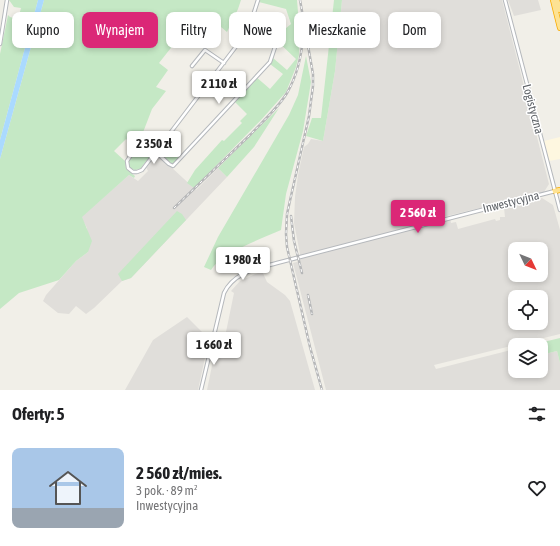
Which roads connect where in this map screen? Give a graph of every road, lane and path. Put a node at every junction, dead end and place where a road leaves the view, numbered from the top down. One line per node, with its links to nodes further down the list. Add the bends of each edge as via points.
1 (7, 0): 8 (street)
2 (258, 0): 10 (street, via 247,32)
3 (505, 0): 13 (street, Logistyczna)
4 (553, 0): 7 (highway)
5 (557, 0): 6 (highway)
6 (560, 10)
7 (560, 28)
8 (0, 44)
9 (274, 48): 12 (street, via 270,62 173,166)
10 (224, 63): 11 (street, via 205,50); 12 (street)
11 (192, 66)
12 (155, 151): 12 (street, via 128,157 127,164 131,171 142,170)
13 (557, 190): 14 (street, Logistyczna); 15 (street, Inwestycyjna, via 241,274 232,281 224,294)
14 (560, 210)
15 (201, 390)

